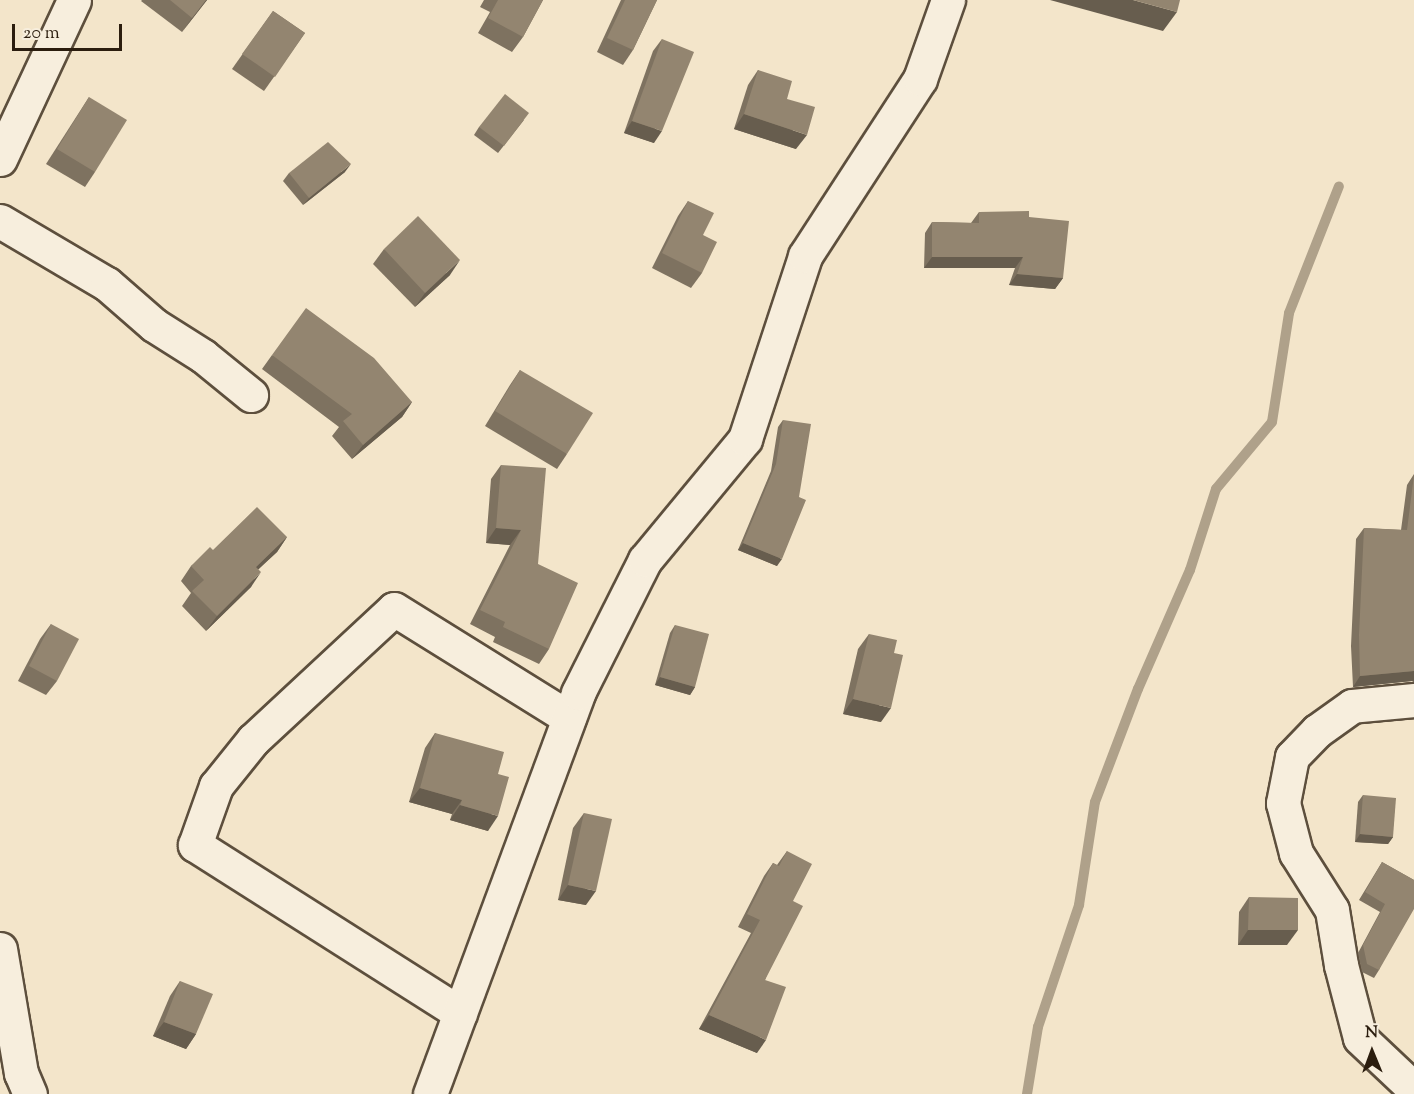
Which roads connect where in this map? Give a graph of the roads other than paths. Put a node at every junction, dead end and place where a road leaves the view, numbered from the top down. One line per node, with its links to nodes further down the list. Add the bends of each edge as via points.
1 (74, 0): 3 (street)
2 (948, 0): 8 (street, via 920,79 805,256 745,439 645,560)
3 (8, 119): 4 (street)
4 (0, 159)
5 (0, 221): 6 (street, via 107,284 154,325 203,356)
6 (250, 395)
7 (1414, 700): 11 (street, via 1352,706 1317,731 1292,757 1283,803 1296,853 1332,910 1360,1038)
8 (569, 718): 10 (street); 10 (street, via 394,609 253,740 216,786 195,845)
9 (0, 949): 12 (street, via 21,1073)
10 (460, 1013): 13 (street)
11 (1414, 1089)
12 (30, 1094)
13 (430, 1094)

